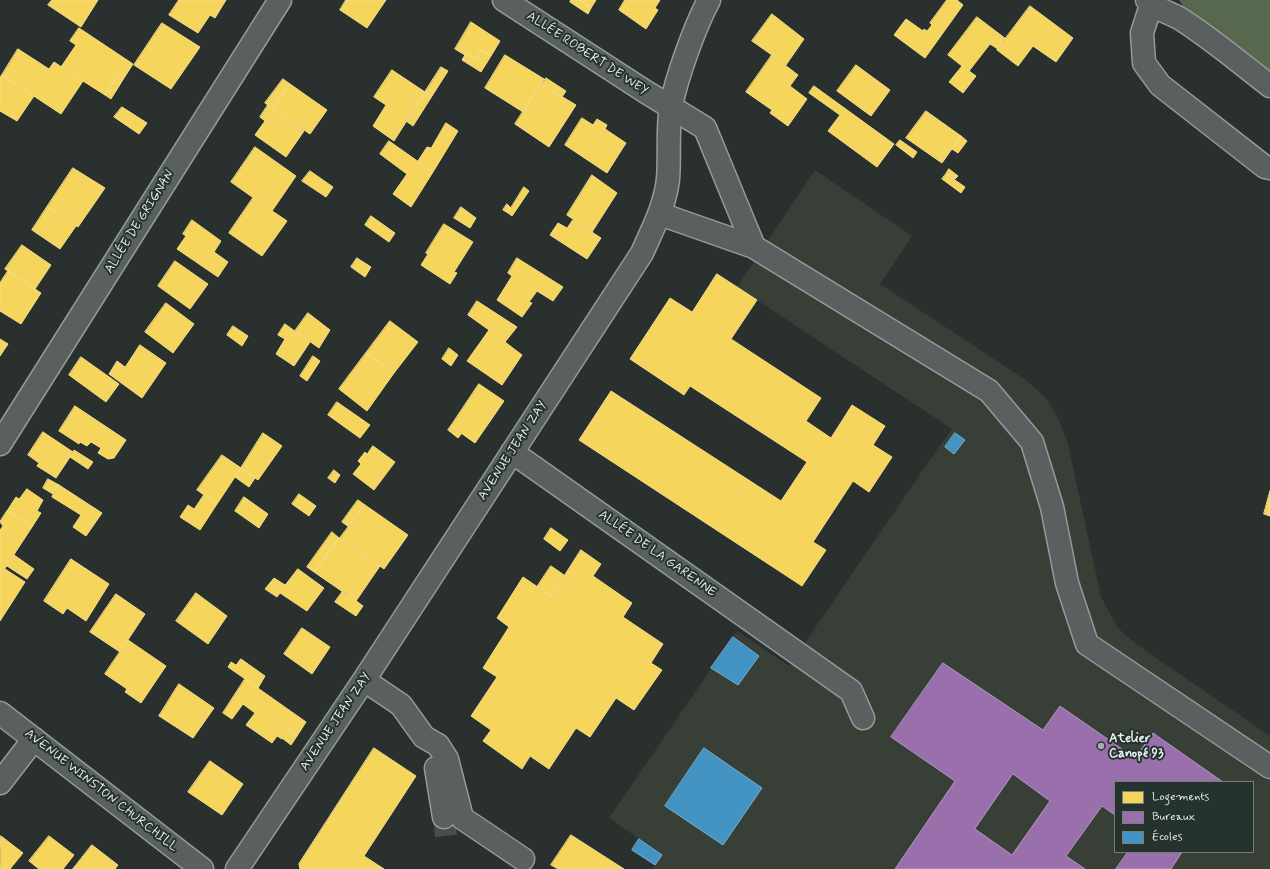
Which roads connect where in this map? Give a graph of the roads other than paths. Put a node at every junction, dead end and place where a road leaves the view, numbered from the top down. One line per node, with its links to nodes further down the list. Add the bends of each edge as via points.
1 (280, 0): 10 (street, ALLÉE DE GRIGNAN)
2 (504, 0): 6 (street, ALLÉE ROBERT DE WEY)
3 (709, 0): 6 (street, AVENUE JEAN ZAY)
4 (1149, 2): 5 (street, via 1178,17); 7 (street, via 1142,33 1144,63 1160,85 1265,167)
5 (1270, 86)
6 (671, 106): 8 (street, AVENUE JEAN ZAY, via 668,179); 9 (street, ALLÉE ROBERT DE WEY, via 705,128)
7 (1270, 168)
8 (660, 214): 9 (street); 11 (street, AVENUE JEAN ZAY, via 642,253)
9 (754, 247): 17 (street, via 989,391 1032,442 1052,507 1067,583 1086,644)
10 (0, 444)
11 (512, 452): 12 (street, AVENUE JEAN ZAY); 14 (street, ALLÉE DE LA GARENNE, via 851,691)
12 (364, 680): 15 (street, via 401,705); 22 (street, AVENUE JEAN ZAY)
13 (0, 713): 16 (street, AVENUE WINSTON CHURCHILL)
14 (863, 718)
15 (424, 737): 19 (street, via 434,760); 20 (street, via 438,745 447,759 462,818)
16 (34, 739): 18 (street); 21 (street, AVENUE WINSTON CHURCHILL)
17 (1270, 767)
18 (0, 783)
19 (444, 817)
20 (523, 859)
21 (202, 869)
22 (237, 869)

